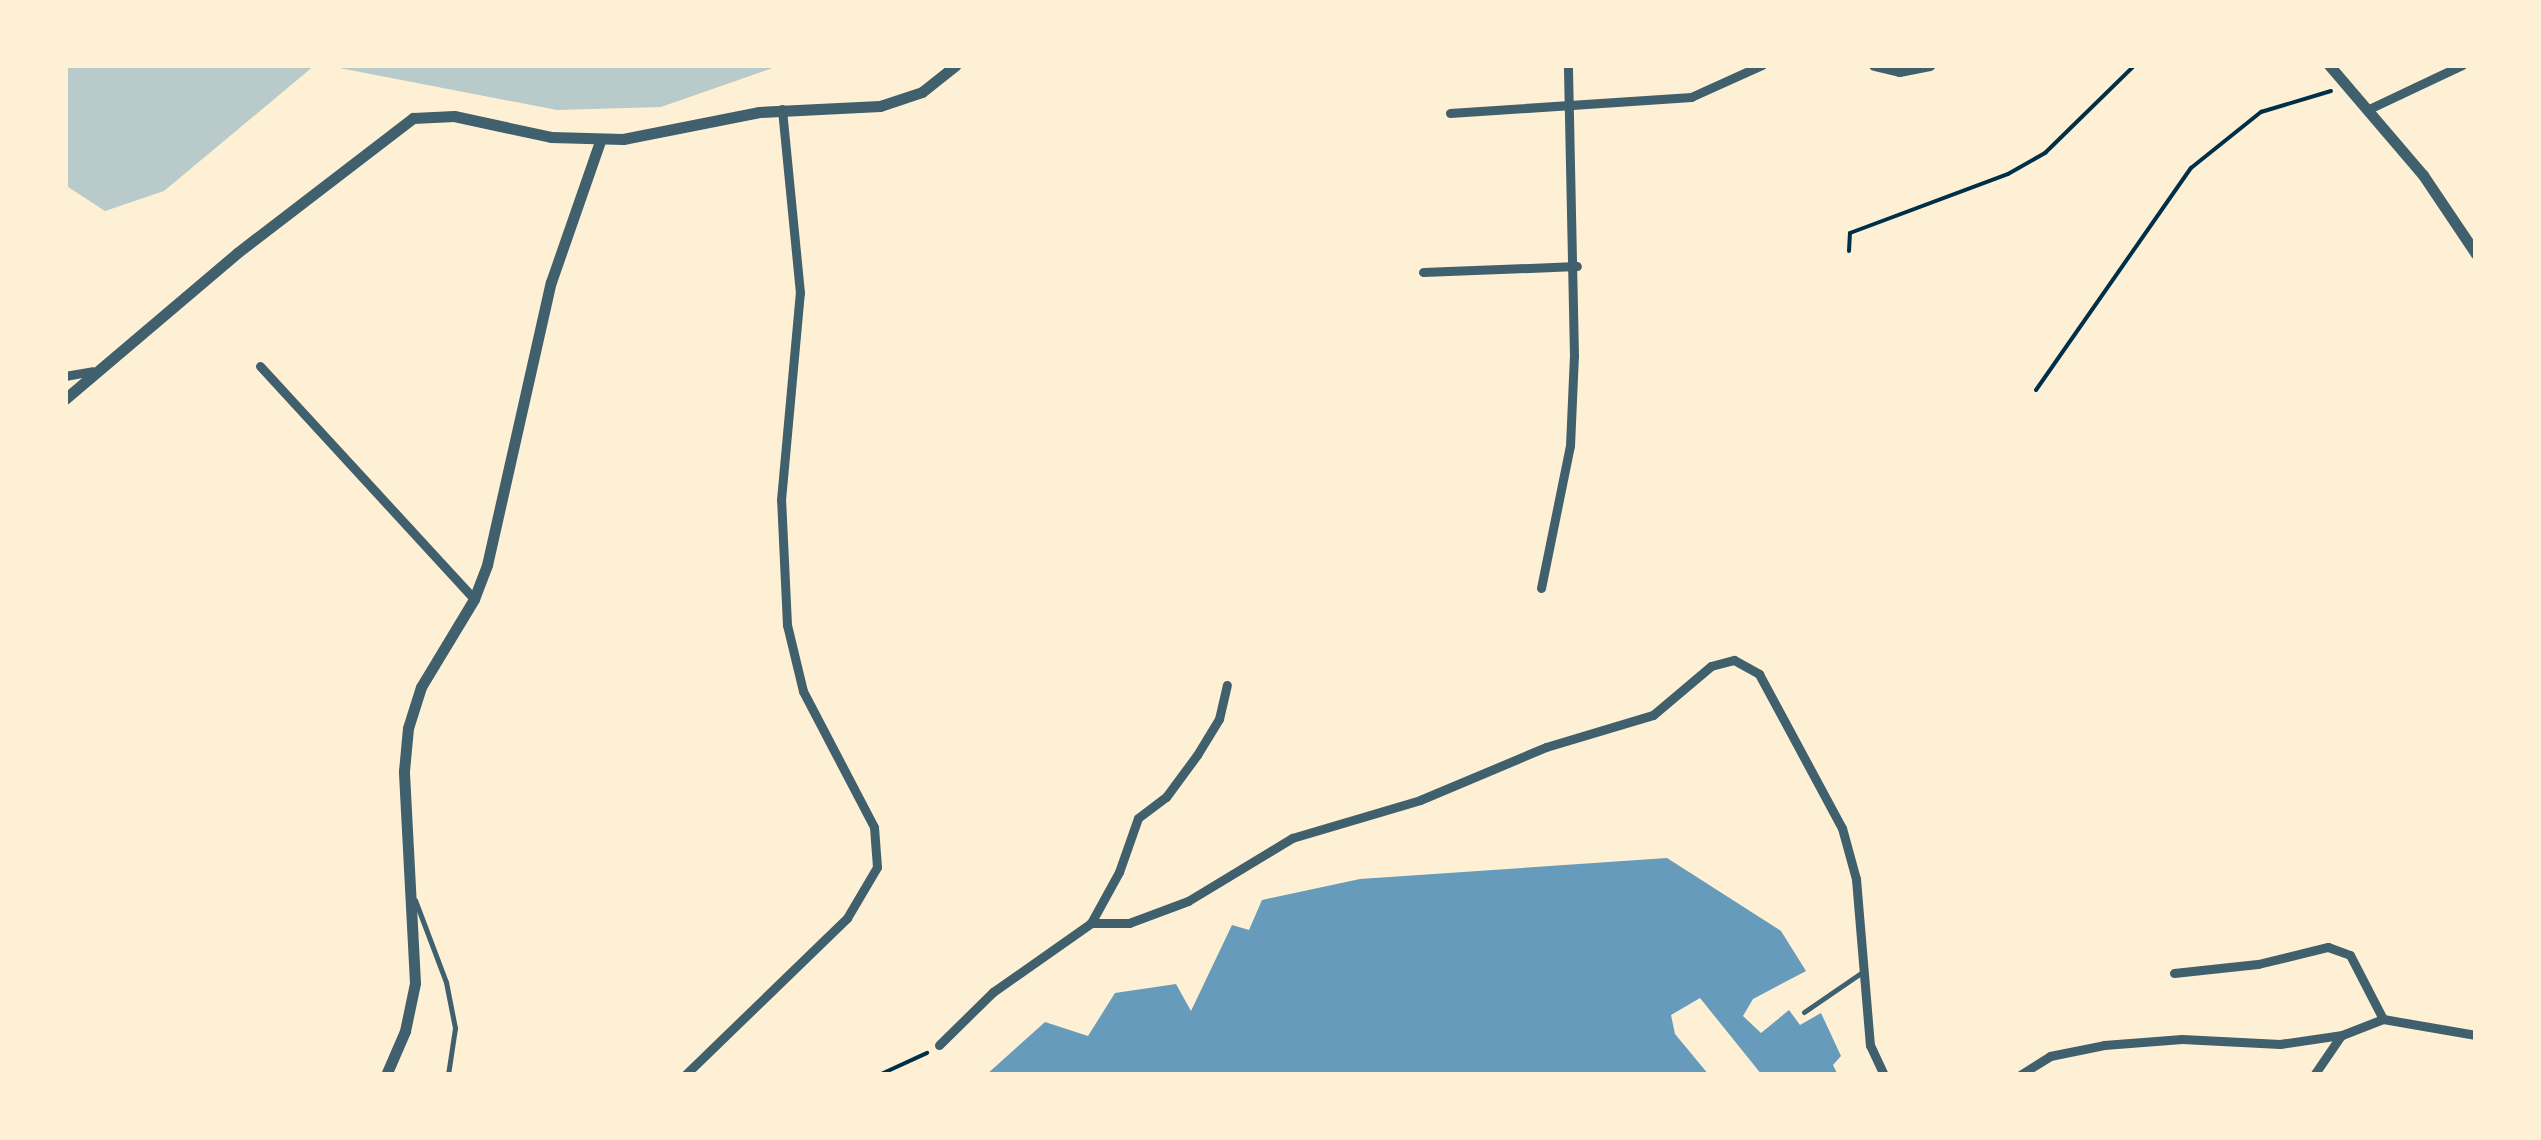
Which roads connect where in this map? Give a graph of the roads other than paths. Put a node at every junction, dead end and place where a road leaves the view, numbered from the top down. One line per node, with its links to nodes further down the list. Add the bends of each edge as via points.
1 (956, 65): 10 (street, via 922,92 880,106)
2 (1568, 65): 8 (street)
3 (1762, 65): 8 (street, via 1691,97)
4 (1874, 65): 5 (street, via 1899,72)
5 (1929, 65)
6 (2329, 65): 9 (street)
7 (2462, 65): 9 (street)
8 (1569, 103): 11 (street); 14 (street)
9 (2370, 108): 13 (street)
10 (782, 110): 12 (street); 34 (street, via 800,293 781,500 787,626 803,691 874,827 877,867 847,918)
11 (1450, 113)
12 (600, 141): 17 (street, via 454,116 413,118); 21 (street, via 551,282)
13 (2476, 254)
14 (1577, 266): 15 (street); 20 (street, via 1570,446)
15 (1422, 272)
16 (260, 366): 21 (street)
17 (93, 372): 18 (street); 19 (street)
18 (65, 376)
19 (65, 399)
20 (1541, 588)
21 (474, 600): 23 (street, via 432,666 408,728)
22 (1228, 685): 24 (street, via 1219,720 1197,755 1166,797 1138,818)
23 (410, 888): 32 (street, via 415,983); 33 (lane, via 446,982 455,1028)
24 (1091, 923): 25 (street, via 1128,923 1158,912 1292,838 1653,715 1711,666 1734,660 1758,674 1842,828 1856,879); 31 (street, via 993,992)
25 (1861, 972): 27 (lane); 35 (street, via 1870,1044)
26 (2174, 972): 28 (street, via 2258,964 2328,947 2350,954)
27 (1804, 1012)
28 (2383, 1019): 29 (street); 30 (street)
29 (2342, 1034): 36 (street, via 2280,1044 2182,1038 2104,1045 2050,1056); 37 (street)
30 (2476, 1035)
31 (939, 1045)
32 (386, 1075)
33 (448, 1075)
34 (686, 1075)
35 (1884, 1075)
36 (2020, 1075)
37 (2314, 1075)

